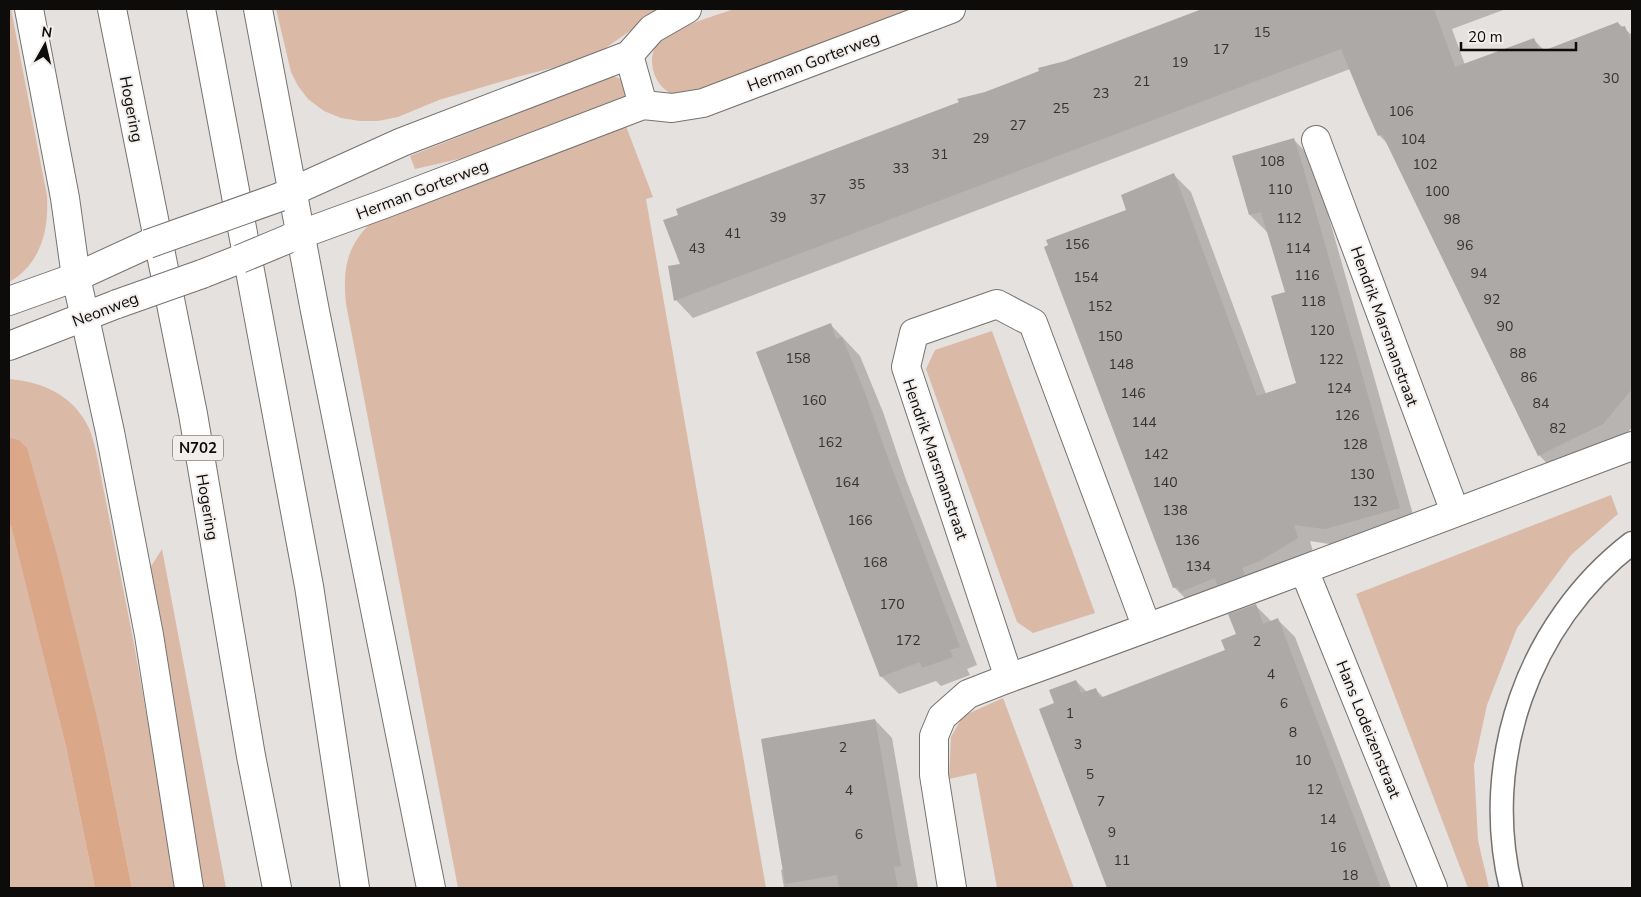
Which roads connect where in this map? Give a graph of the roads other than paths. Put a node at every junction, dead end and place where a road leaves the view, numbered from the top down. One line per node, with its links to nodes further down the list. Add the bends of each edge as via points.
1 (29, 9): 13 (main road, via 65,198)
2 (112, 9): 24 (main road, Hogering / N702, via 192,414 251,756)
3 (201, 9): 25 (main road, via 309,586)
4 (258, 9): 10 (main road)
5 (687, 9): 7 (main road, via 652,29)
6 (951, 9): 8 (main road, Herman Gorterweg, via 703,103 672,108)
7 (629, 55): 8 (main road); 10 (main road, via 402,142)
8 (643, 105): 11 (main road, Herman Gorterweg)
9 (1316, 140): 18 (main road, Hendrik Marsmanstraat)
10 (286, 194): 11 (main road); 13 (main road, bridge, via 148,244)
11 (294, 236): 12 (main road, Herman Gorterweg, bridge); 26 (main road)
12 (202, 274): 15 (main road, Neonweg, bridge)
13 (76, 277): 14 (main road); 15 (main road)
14 (9, 301)
15 (85, 317): 16 (main road, Neonweg); 23 (main road, via 149,636)
16 (9, 346)
17 (1632, 446): 18 (main road)
18 (1455, 512): 20 (main road)
19 (1632, 543): 29 (lane, via 1598,573 1562,617 1542,649 1519,701 1509,737 1502,793 1504,850)
20 (1304, 570): 21 (main road); 28 (main road, Hans Lodeizenstraat)
21 (1147, 628): 22 (main road); 22 (main road, Hendrik Marsmanstraat, via 1033,323 997,304 914,333 906,367)
22 (1009, 678): 27 (main road, via 968,694 942,717 934,736 934,775)
23 (189, 888)
24 (278, 888)
25 (355, 888)
26 (431, 888)
27 (952, 888)
28 (1433, 888)
29 (1511, 888)

